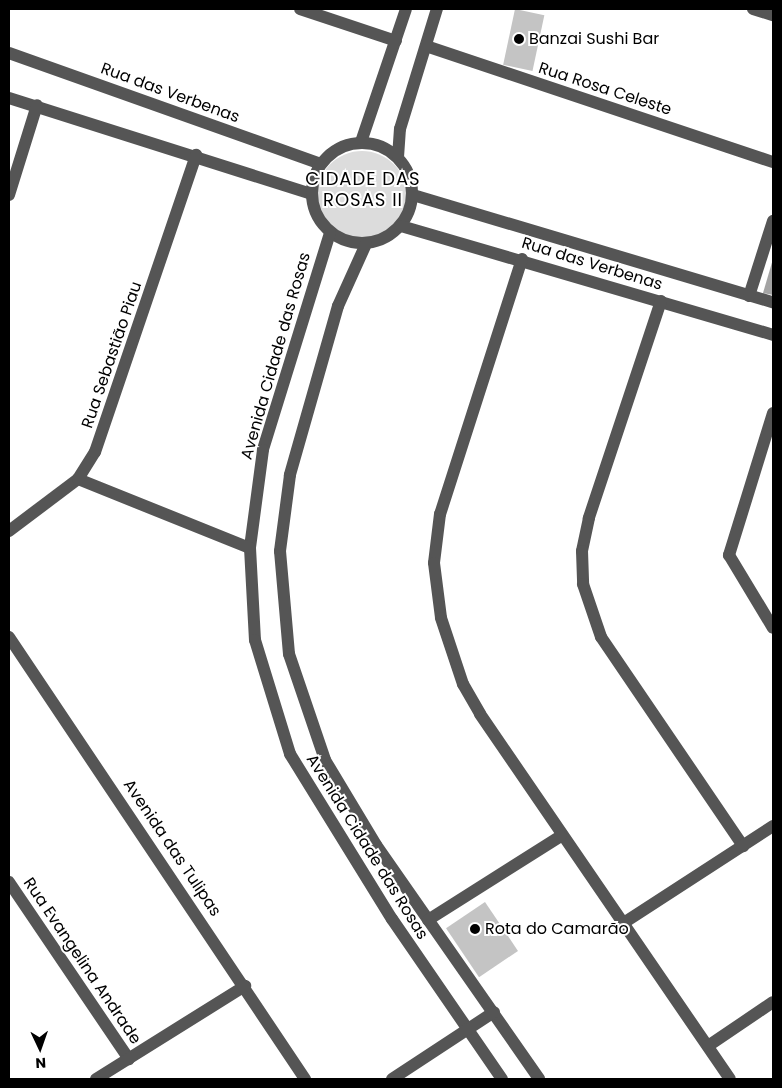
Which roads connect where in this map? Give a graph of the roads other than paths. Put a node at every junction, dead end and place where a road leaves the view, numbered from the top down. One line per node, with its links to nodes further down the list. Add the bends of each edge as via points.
1 (300, 9): 6 (street)
2 (406, 9): 6 (street)
3 (437, 9): 7 (street)
4 (753, 9): 5 (street)
5 (773, 15)
6 (396, 41): 11 (street)
7 (426, 46): 13 (street, via 400,129); 14 (street, Rua Rosa Celeste)
8 (9, 53): 15 (street, Rua das Verbenas)
9 (9, 98): 10 (street)
10 (37, 105): 12 (street); 17 (street)
11 (361, 142): 13 (street, via 387,149); 15 (street, via 345,145)
12 (196, 155): 16 (street); 29 (street, Rua Sebastião Piau, via 109,417)
13 (398, 157): 18 (street, via 412,181)
14 (773, 162)
15 (320, 164): 16 (street)
16 (311, 194): 21 (street, via 320,222)
17 (9, 195)
18 (413, 195): 20 (street); 24 (street, Rua das Verbenas)
19 (773, 221): 24 (street)
20 (401, 226): 22 (street); 23 (street, Rua das Verbenas)
21 (330, 232): 22 (street, via 347,242); 31 (street, Avenida Cidade das Rosas, via 263,450)
22 (366, 244): 38 (street, Avenida Cidade das Rosas, via 338,306 290,475 280,551 284,618 299,691 325,760)
23 (522, 259): 25 (street, Rua das Verbenas); 35 (street, via 440,514 436,591 463,684)
24 (750, 296): 26 (street, Rua das Verbenas)
25 (661, 302): 27 (street, Rua das Verbenas); 36 (street, via 589,518 582,551 584,584 602,637)
26 (773, 302)
27 (773, 335)
28 (773, 413): 32 (street, via 729,555)
29 (78, 479): 30 (street, Rua Sebastião Piau); 31 (street)
30 (9, 532)
31 (250, 548): 43 (street, Avenida Cidade das Rosas, via 255,640 290,754 345,848)
32 (773, 628)
33 (9, 637): 40 (street, Avenida das Tulipas)
34 (773, 826): 36 (street)
35 (561, 836): 38 (street); 39 (street)
36 (744, 846): 39 (street)
37 (9, 882): 45 (street, Rua Evangelina Andrade)
38 (428, 920): 42 (street, Avenida Cidade das Rosas)
39 (622, 924): 44 (street)
40 (245, 986): 45 (street); 47 (street, Avenida das Tulipas)
41 (773, 1002): 44 (street)
42 (494, 1012): 43 (street); 50 (street, Avenida Cidade das Rosas)
43 (467, 1031): 48 (street); 49 (street, Avenida Cidade das Rosas)
44 (708, 1046): 51 (street)
45 (129, 1059): 46 (street)
46 (96, 1079)
47 (305, 1079)
48 (392, 1079)
49 (502, 1079)
50 (539, 1079)
51 (730, 1079)

